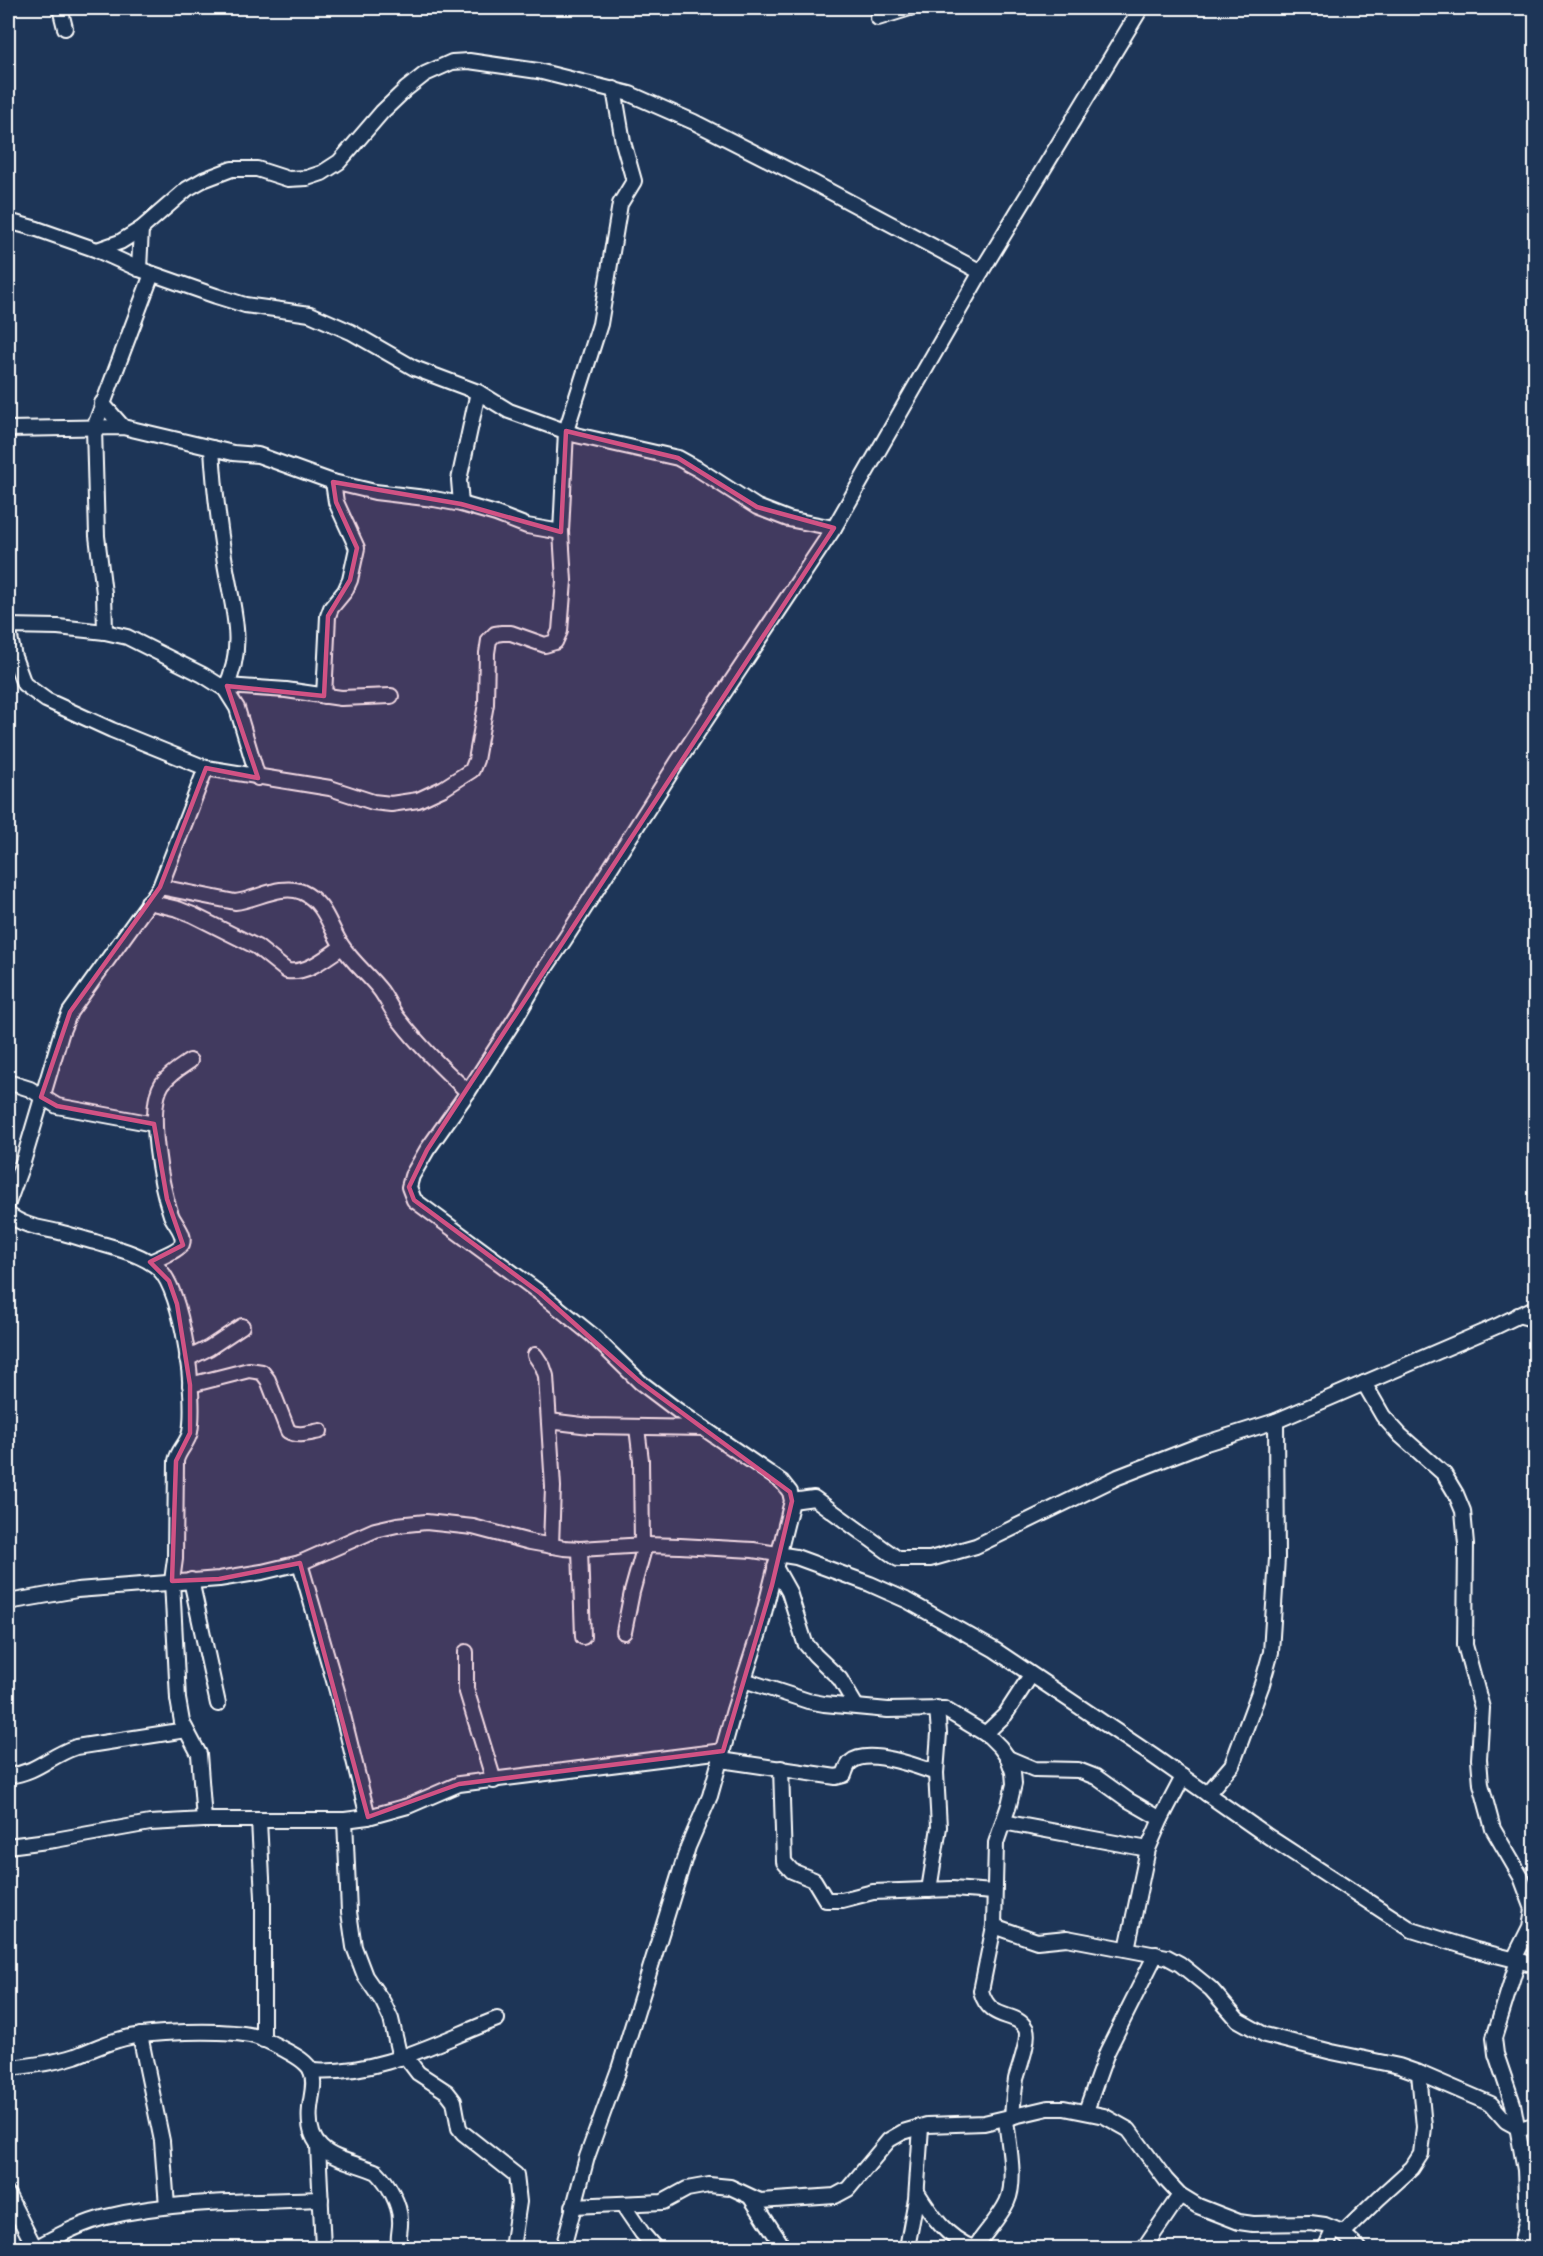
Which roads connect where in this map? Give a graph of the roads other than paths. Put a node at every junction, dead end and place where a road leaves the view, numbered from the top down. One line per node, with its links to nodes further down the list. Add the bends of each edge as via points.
1 (60, 8): 5 (street)
2 (910, 8): 4 (street)
3 (1141, 8): 11 (street)
4 (878, 18)
5 (65, 28)
6 (614, 89): 8 (street, via 538,71 452,62 425,74 406,89 339,162 322,172 288,180 257,169 232,169 187,189); 11 (street, via 694,122); 17 (street, via 634,181 620,204 600,324)
7 (8, 221): 9 (street)
8 (141, 229): 9 (street); 10 (street)
9 (97, 250): 10 (street)
10 (146, 272): 12 (street, via 245,305 310,314 414,368); 13 (street)
11 (981, 272): 21 (street)
12 (478, 392): 17 (street, via 509,411); 20 (street, via 459,480)
13 (102, 403): 14 (street); 15 (street)
14 (123, 427): 15 (street); 18 (street)
15 (94, 428): 16 (street); 24 (street)
16 (8, 429)
17 (566, 431): 21 (street, via 678,458 757,507 788,519); 22 (street)
18 (212, 448): 19 (street, via 258,455); 25 (street, via 236,628 236,658)
19 (333, 482): 20 (street); 26 (street, via 336,502 357,548 350,580 328,616)
20 (461, 504): 22 (street, via 527,526)
21 (834, 528): 35 (street, via 672,771)
22 (561, 532): 29 (street, via 564,581 560,631 555,642 545,645 511,633 495,634 489,640 486,704 471,770 418,800 392,804 330,788)
23 (8, 627): 24 (street); 28 (street, via 24,684 46,700)
24 (105, 632): 25 (street, via 127,637)
25 (226, 687): 26 (street); 29 (street, via 237,708)
26 (324, 696): 27 (street)
27 (391, 696)
28 (206, 768): 29 (street); 30 (street)
29 (258, 778)
30 (160, 887): 31 (street); 32 (street, via 235,902 276,891 300,891 323,909)
31 (148, 902): 32 (street, via 193,915 257,947 288,971 308,968); 36 (street, via 70,1012)
32 (342, 947): 35 (street, via 417,1041)
33 (190, 1061): 37 (street, via 164,1081)
34 (8, 1082): 36 (street)
35 (468, 1092): 52 (street, via 412,1176 409,1187 414,1200 540,1293 592,1335 640,1382)
36 (41, 1097): 37 (street, via 57,1106); 38 (street, via 24,1162)
37 (154, 1124): 40 (street, via 167,1199 183,1241 180,1247)
38 (8, 1203)
39 (8, 1214): 40 (street, via 21,1224 113,1247)
40 (150, 1262): 46 (street, via 169,1281)
41 (1536, 1306): 42 (street)
42 (1518, 1315): 43 (street); 47 (street)
43 (1536, 1320)
44 (242, 1326): 46 (street)
45 (535, 1355): 49 (street, via 545,1373)
46 (187, 1359): 48 (street)
47 (1364, 1383): 50 (street); 91 (street, via 1383,1416 1444,1474 1463,1511 1465,1645 1482,1708 1481,1784 1493,1829 1527,1890)
48 (190, 1385): 53 (street, via 249,1370 262,1372 288,1431); 61 (street, via 190,1433 176,1461)
49 (549, 1421): 51 (street); 56 (street)
50 (1276, 1421): 54 (street, via 1148,1465 975,1546 930,1559 898,1559 814,1498); 80 (street, via 1277,1558 1271,1652 1236,1756)
51 (637, 1428): 52 (street); 55 (street)
52 (704, 1428): 54 (street, via 782,1482)
53 (320, 1431)
54 (792, 1501): 58 (street)
55 (643, 1545): 57 (street); 58 (street, via 753,1550); 63 (street)
56 (551, 1546): 57 (street); 59 (street, via 473,1527 426,1522 375,1530)
57 (580, 1549): 64 (street)
58 (776, 1560): 66 (street, via 815,1563 906,1600); 67 (street); 69 (street, via 805,1642 840,1679)
59 (300, 1563): 60 (street, via 262,1572); 81 (street)
60 (191, 1580): 61 (street); 68 (street)
61 (172, 1581): 62 (street, via 77,1590); 71 (street, via 178,1699)
62 (8, 1602)
63 (624, 1632)
64 (583, 1637)
65 (466, 1652): 79 (street, via 466,1689)
66 (1031, 1675): 72 (street); 78 (street)
67 (744, 1680): 69 (street, via 808,1701); 73 (street)
68 (218, 1704)
69 (856, 1706): 70 (street, via 888,1710)
70 (937, 1708): 72 (street); 76 (street)
71 (186, 1730): 77 (street, via 76,1747 32,1771); 83 (street, via 199,1754)
72 (986, 1734): 74 (street)
73 (722, 1756): 75 (street, via 753,1766); 79 (street); 117 (street, via 688,1847)
74 (1008, 1758): 82 (street, via 1034,1769 1078,1770 1096,1777); 86 (street, via 1014,1784)
75 (781, 1768): 76 (street, via 840,1777 861,1757 899,1761); 89 (street, via 784,1862 792,1871 814,1880 826,1900 873,1892)
76 (936, 1773): 89 (street, via 939,1827)
77 (8, 1776)
78 (1183, 1778): 80 (street); 82 (street)
79 (494, 1781): 81 (street, via 459,1784 408,1806)
80 (1207, 1794): 95 (street, via 1412,1930)
81 (368, 1817): 84 (street)
82 (1161, 1819): 88 (street)
83 (204, 1820): 85 (street); 87 (street, via 150,1823)
84 (345, 1820): 85 (street); 100 (street, via 354,1947 364,1976 392,2019)
85 (259, 1821): 99 (street)
86 (1003, 1822): 88 (street); 90 (street, via 996,1843)
87 (8, 1846)
88 (1148, 1849): 93 (street)
89 (929, 1890): 90 (street)
90 (994, 1892): 92 (street)
91 (1534, 1916): 95 (street)
92 (994, 1926): 93 (street, via 1036,1941 1067,1938); 105 (street, via 981,1992 984,2002 1024,2026 1027,2035)
93 (1127, 1948): 94 (street)
94 (1156, 1954): 103 (street, via 1191,1973 1223,2000 1238,2020 1265,2036); 104 (street, via 1107,2052)
95 (1516, 1960): 96 (street); 108 (street, via 1494,2038)
96 (1536, 1965)
97 (497, 2019): 100 (street)
98 (140, 2035): 99 (street, via 206,2032); 101 (street, via 74,2056); 116 (street, via 162,2141)
99 (263, 2040): 102 (street, via 301,2060)
100 (403, 2057): 102 (street, via 341,2072); 123 (street, via 418,2073 447,2092 454,2101 463,2133 516,2175 519,2202)
101 (8, 2068)
102 (311, 2071): 109 (street, via 309,2114)
103 (1419, 2073): 108 (street, via 1491,2104); 118 (street, via 1424,2127 1417,2163)
104 (1086, 2111): 105 (street, via 1048,2108); 112 (street, via 1129,2130)
105 (1009, 2118): 107 (street); 127 (street, via 1009,2196 1002,2212)
106 (1536, 2124): 108 (street)
107 (921, 2127): 110 (street); 113 (street, via 889,2140 858,2179 835,2196 768,2202)
108 (1517, 2128): 131 (street, via 1527,2201)
109 (318, 2146): 114 (street); 122 (street, via 377,2172 396,2200)
110 (917, 2192): 126 (street); 127 (street, via 948,2234)
111 (8, 2195): 120 (street)
112 (1180, 2195): 118 (street, via 1239,2222 1310,2223); 128 (street)
113 (751, 2198): 115 (street, via 730,2187 709,2185 687,2189 663,2202); 119 (street)
114 (321, 2199): 116 (street); 121 (street)
115 (623, 2205): 117 (street); 125 (street)
116 (167, 2206): 120 (street, via 105,2217)
117 (573, 2206): 124 (street)
118 (1338, 2231): 129 (street); 130 (street)
119 (781, 2247)
120 (35, 2248)
121 (324, 2248)
122 (401, 2248)
123 (512, 2248)
124 (563, 2248)
125 (655, 2248)
126 (907, 2248)
127 (974, 2248)
128 (1144, 2248)
129 (1325, 2248)
130 (1359, 2248)
131 (1520, 2248)

